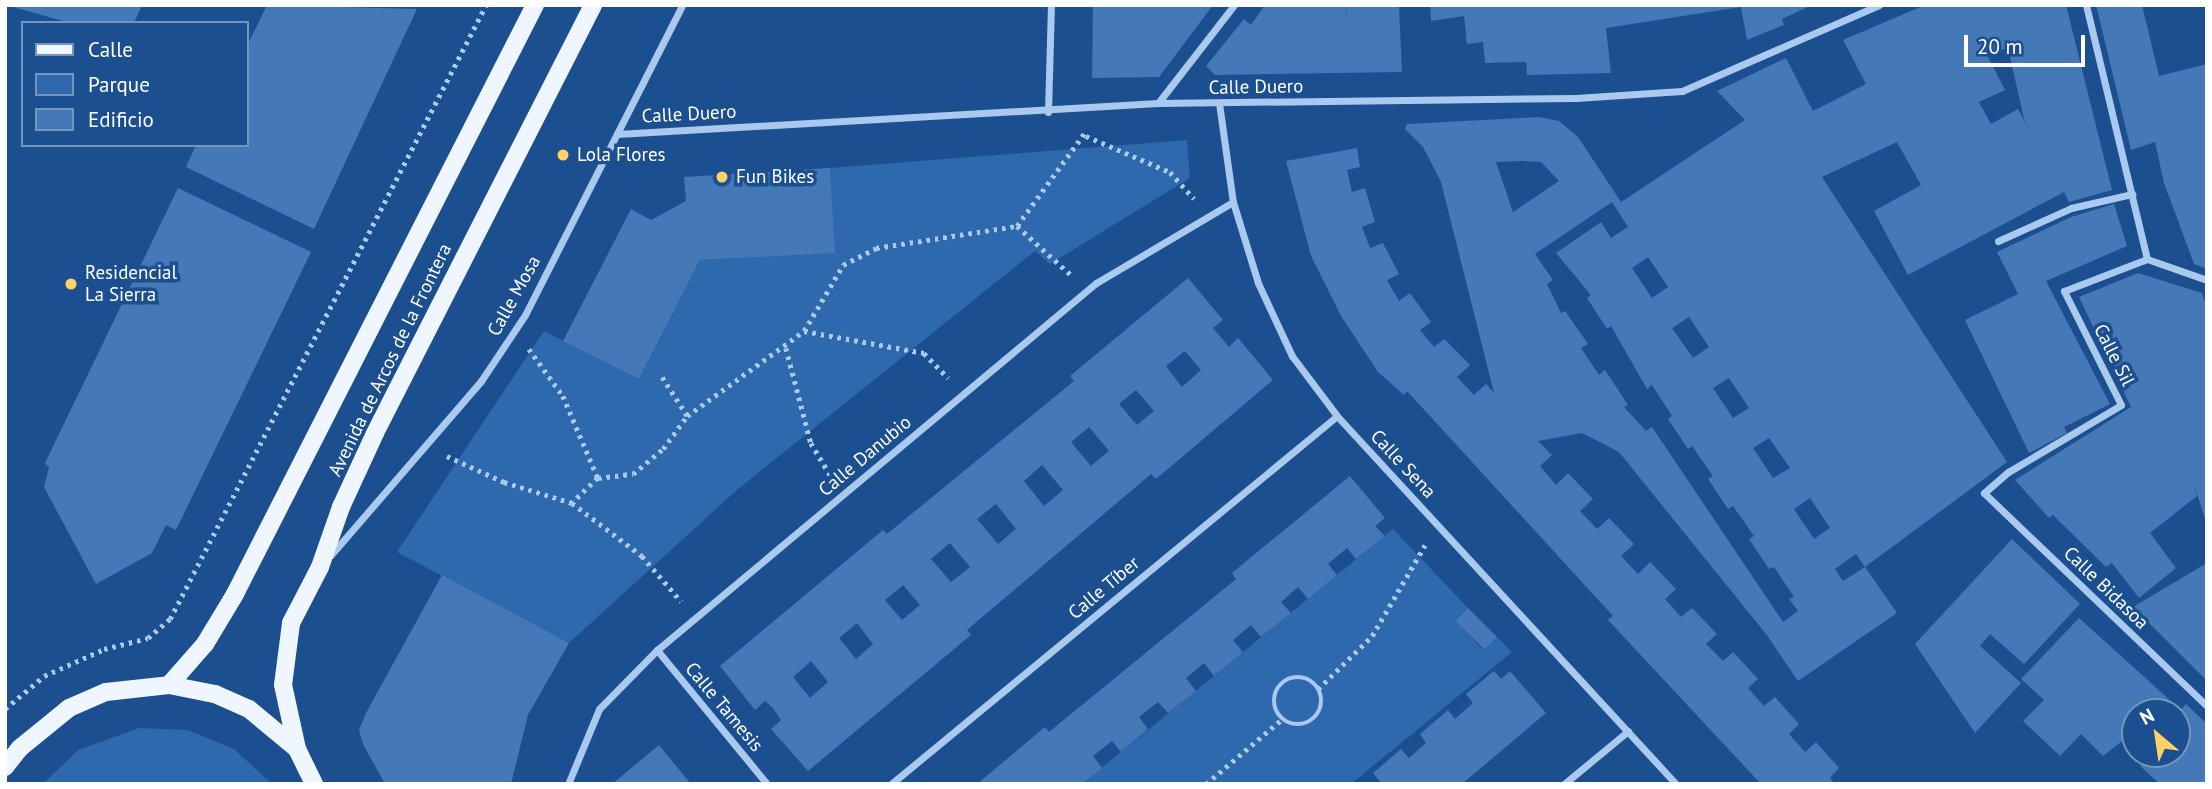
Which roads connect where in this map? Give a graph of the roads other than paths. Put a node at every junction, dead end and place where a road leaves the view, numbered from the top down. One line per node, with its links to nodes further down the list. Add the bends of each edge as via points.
1 (593, 5): 19 (main road, Avenida de Arcos de la Frontera, via 375,433)
2 (682, 5): 11 (street, Calle Mosa)
3 (1051, 5): 10 (street)
4 (1234, 5): 8 (street)
5 (1879, 5): 9 (street, Calle Duero, via 1682,91 1576,98)
6 (2086, 5): 12 (street)
7 (529, 9): 21 (main road, Avenida de Arcos de la Frontera, via 230,604 205,644)
8 (1158, 103): 9 (street, Calle Duero); 10 (street, Calle Duero)
9 (1219, 103): 13 (street, Calle Sena)
10 (1048, 112): 11 (street, Calle Duero)
11 (617, 134): 19 (street, Calle Mosa, via 514,332 481,381)
12 (2132, 194): 14 (street, via 2071,208); 15 (street)
13 (1233, 202): 17 (street, Calle Sena, via 1258,284 1293,356); 20 (street, Calle Danubio, via 1084,293)
14 (1998, 241)
15 (2147, 259): 16 (street); 18 (street, Calle Sil, via 2064,290 2121,405 2008,472)
16 (2207, 280)
17 (1337, 416): 23 (street, Calle Sena); 29 (street, Calle Tíber)
18 (1984, 493): 22 (street, Calle Bidasoa)
19 (320, 567): 24 (main road, Avenida de Arcos de la Frontera, via 291,624 283,685)
20 (657, 650): 27 (street, Calle Danubio, via 599,709); 28 (street, Calle Tamesis)
21 (169, 685): 24 (main road, via 215,694 249,709); 25 (main road, via 106,692 69,708 20,748)
22 (2207, 706)
23 (1628, 731): 30 (street); 31 (street, Calle Sena)
24 (297, 749): 26 (main road)
25 (5, 767)
26 (314, 784)
27 (568, 784)
28 (767, 784)
29 (891, 784)
30 (1564, 784)
31 (1676, 784)

